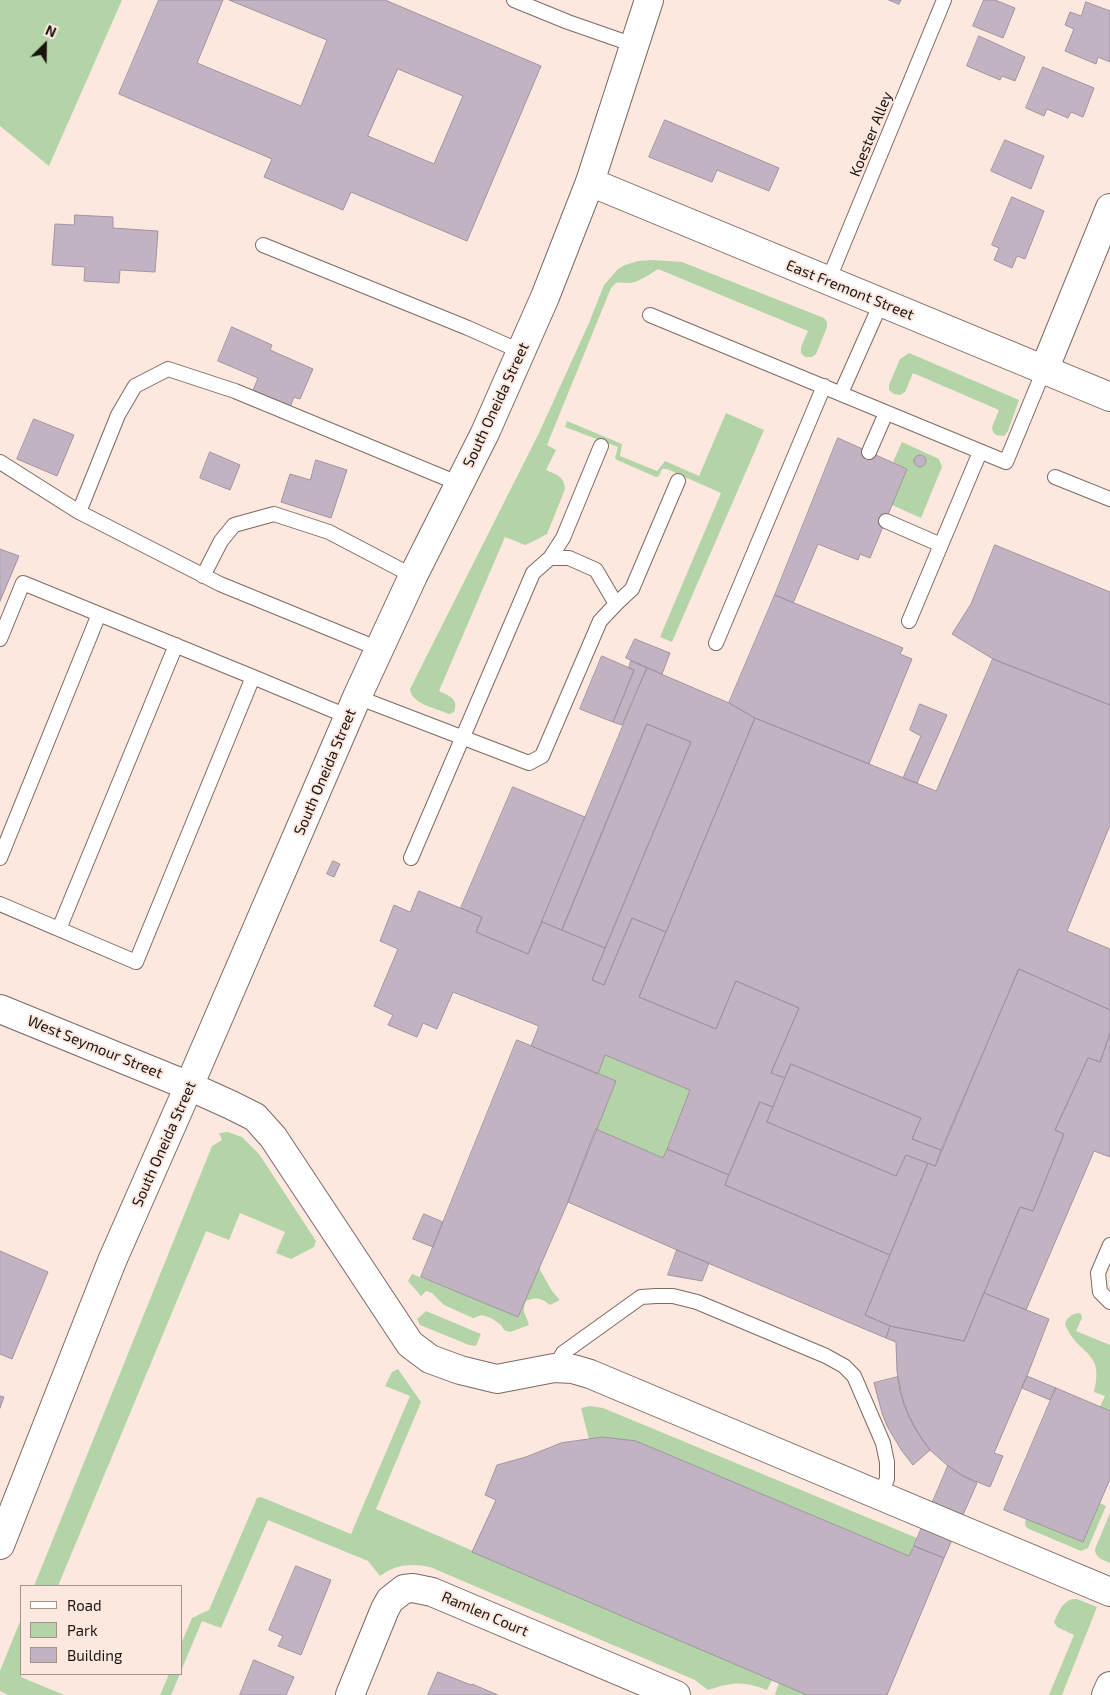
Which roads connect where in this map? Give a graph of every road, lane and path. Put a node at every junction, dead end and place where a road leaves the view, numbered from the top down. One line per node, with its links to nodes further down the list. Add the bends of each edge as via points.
1 (514, 0): 4 (lane)
2 (649, 0): 4 (street, South Oneida Street)
3 (944, 0): 8 (lane, Koester Alley)
4 (634, 45): 5 (street, South Oneida Street)
5 (590, 182): 8 (street, East Fremont Street); 11 (street, South Oneida Street)
6 (1110, 208): 12 (street)
7 (264, 245): 11 (lane)
8 (828, 281): 9 (street, East Fremont Street)
9 (881, 303): 12 (street, East Fremont Street); 14 (lane)
10 (650, 314): 13 (lane)
11 (522, 352): 23 (street, South Oneida Street)
12 (1044, 370): 15 (street, East Fremont Street); 19 (lane, via 1006,462)
13 (824, 386): 14 (lane); 35 (lane)
14 (841, 393): 16 (lane)
15 (1110, 398)
16 (886, 413): 18 (lane); 19 (lane)
17 (601, 446): 28 (lane, via 563,538)
18 (869, 452)
19 (980, 452): 27 (lane)
20 (0, 462): 25 (lane)
21 (1056, 477): 24 (lane)
22 (678, 481): 31 (lane, via 632,589)
23 (460, 484): 25 (lane, via 235,391 168,369 135,386 118,415); 30 (street, South Oneida Street)
24 (1110, 500)
25 (79, 512): 29 (lane)
26 (886, 521): 27 (lane)
27 (941, 545): 33 (lane)
28 (550, 558): 31 (lane, via 569,558 596,570); 40 (lane, via 533,573)
29 (203, 576): 30 (lane, via 234,524 274,514 329,532); 37 (lane)
30 (413, 576): 37 (street, South Oneida Street)
31 (616, 604): 40 (lane, via 600,622 542,756 529,764)
32 (99, 614): 34 (lane, via 23,582); 36 (lane); 41 (lane)
33 (908, 621)
34 (1, 631)
35 (716, 643)
36 (176, 645): 38 (lane); 44 (lane)
37 (379, 649): 39 (street, South Oneida Street)
38 (253, 676): 39 (lane); 44 (lane, via 136,962)
39 (353, 707): 40 (lane); 46 (street, South Oneida Street)
40 (463, 738): 42 (lane)
41 (0, 858)
42 (412, 858)
43 (0, 904): 44 (lane)
44 (60, 929)
45 (0, 1008): 46 (street, West Seymour Street)
46 (190, 1086): 49 (street, West Seymour Street, via 255,1117 273,1137 410,1344 430,1359 497,1378); 51 (street, South Oneida Street, via 112,1261)
47 (1110, 1245): 48 (lane, via 1098,1273 1100,1292)
48 (1110, 1302)
49 (554, 1368): 50 (street, West Seymour Street, via 590,1374); 50 (lane, via 563,1353 641,1297 673,1296 697,1302 826,1356 854,1376 883,1443 887,1479)
50 (880, 1496): 52 (street, West Seymour Street)
51 (0, 1545)
52 (1110, 1592)
53 (1110, 1686): 56 (street)
54 (350, 1695): 55 (street, Ramlen Court, via 387,1605 396,1594 413,1588 432,1592)
55 (676, 1695)
56 (1106, 1695)

